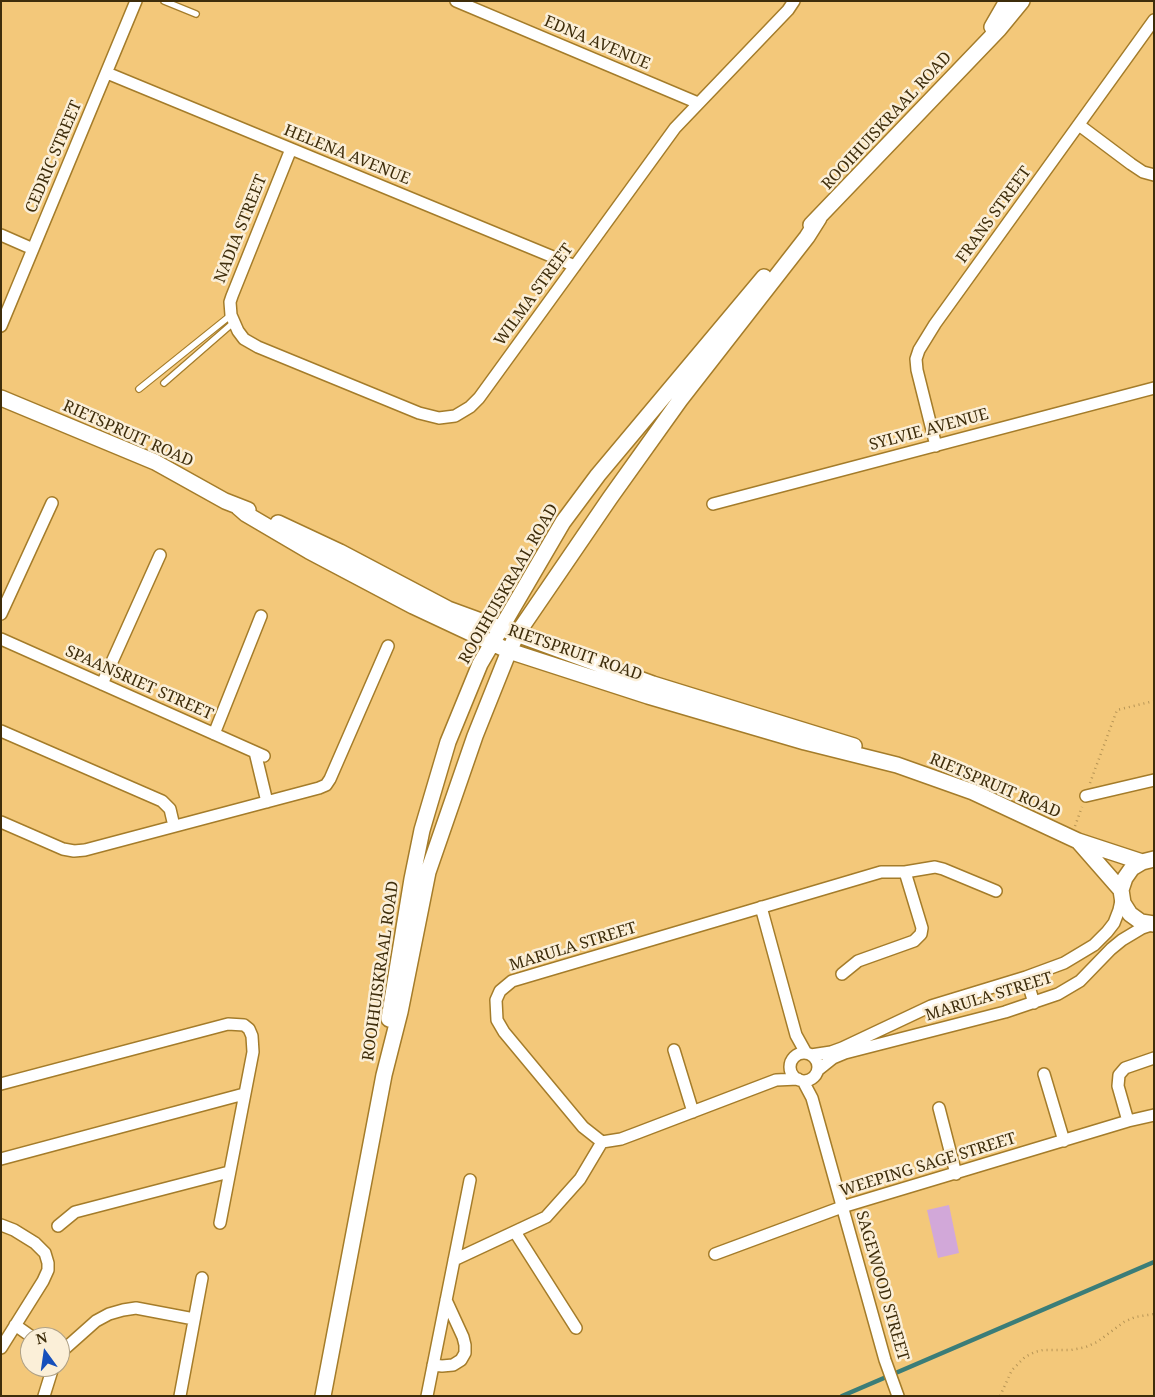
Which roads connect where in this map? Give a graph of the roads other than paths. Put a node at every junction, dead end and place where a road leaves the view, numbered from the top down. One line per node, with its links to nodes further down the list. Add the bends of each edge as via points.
1 (136, 1): 10 (street, CEDRIC STREET)
2 (164, 1): 7 (lane)
3 (456, 1): 11 (street, EDNA AVENUE)
4 (794, 1): 11 (street, WILMA STREET)
5 (1007, 1): 9 (main road, ROOIHUISKRAAL ROAD)
6 (1022, 1): 9 (main road, ROOIHUISKRAAL ROAD)
7 (196, 14)
8 (1154, 20): 12 (street, FRANS STREET)
9 (980, 48): 15 (main road, ROOIHUISKRAAL ROAD)
10 (107, 73): 13 (street, HELENA AVENUE); 17 (street, CEDRIC STREET)
11 (698, 103): 18 (street, WILMA STREET, via 664,142)
12 (1079, 125): 14 (street, via 1143,172); 25 (street, FRANS STREET, via 919,350 916,370)
13 (292, 149): 18 (street, HELENA AVENUE); 19 (street, NADIA STREET, via 232,296)
14 (1154, 175)
15 (819, 218): 32 (main road, ROOIHUISKRAAL ROAD, via 778,260 598,474 563,522); 33 (main road, ROOIHUISKRAAL ROAD, via 797,251 680,400)
16 (1, 235): 17 (street)
17 (33, 248): 20 (street, CEDRIC STREET)
18 (575, 266): 19 (street, WILMA STREET, via 479,398 455,416 439,418 419,413 258,347 244,339)
19 (232, 319): 21 (lane); 23 (lane)
20 (1, 326)
21 (164, 383)
22 (1154, 388): 25 (street, SYLVIE AVENUE)
23 (139, 389)
24 (1, 398): 28 (main road, RIETSPRUIT ROAD, via 155,462)
25 (936, 446): 27 (street, SYLVIE AVENUE)
26 (52, 503): 30 (street)
27 (713, 504)
28 (238, 507): 32 (main road, RIETSPRUIT ROAD, via 340,552 448,609); 35 (main road, RIETSPRUIT ROAD, via 309,551 413,606)
29 (160, 556): 38 (street)
30 (1, 614)
31 (261, 616): 40 (street)
32 (500, 628): 33 (main road, RIETSPRUIT ROAD); 35 (main road, ROOIHUISKRAAL ROAD)
33 (517, 634): 37 (main road, ROOIHUISKRAAL ROAD); 41 (main road, RIETSPRUIT ROAD, via 653,684 833,738)
34 (1, 639): 38 (street, SPAANSRIET STREET)
35 (491, 642): 37 (main road, RIETSPRUIT ROAD); 63 (main road, ROOIHUISKRAAL ROAD, via 448,742 422,830 387,1030)
36 (388, 646): 44 (street, via 326,785)
37 (509, 650): 41 (main road, RIETSPRUIT ROAD, via 657,699); 63 (main road, ROOIHUISKRAAL ROAD, via 428,872)
38 (102, 684): 40 (street, SPAANSRIET STREET)
39 (1, 731): 46 (street, via 162,802 170,809)
40 (214, 734): 44 (street, SPAANSRIET STREET, via 259,754)
41 (897, 765): 47 (main road, RIETSPRUIT ROAD, via 972,792)
42 (1154, 780): 43 (street)
43 (1086, 796)
44 (268, 802): 46 (street)
45 (1, 822): 46 (street, via 74,851)
46 (174, 826)
47 (1074, 840): 48 (main road, RIETSPRUIT ROAD); 51 (main road, RIETSPRUIT ROAD)
48 (1148, 860): 51 (main road, via 1128,872)
49 (905, 872): 50 (street, MARULA STREET, via 943,869); 52 (street, MARULA STREET, via 881,872); 54 (street, via 921,934 914,941 865,957)
50 (996, 891)
51 (1122, 893): 53 (main road, RIETSPRUIT ROAD, via 1126,909 1135,918); 55 (street, MARULA STREET, via 1114,923 1094,945 1064,963)
52 (761, 907): 57 (street); 73 (street, MARULA STREET, via 512,981 500,991 495,1006 496,1020 583,1127)
53 (1154, 924): 56 (street, MARULA STREET, via 1122,940 1080,982)
54 (842, 974)
55 (1026, 977): 56 (street); 59 (street, MARULA STREET, via 931,1006 831,1052)
56 (1034, 1003): 64 (street, MARULA STREET, via 845,1054 833,1058)
57 (796, 1035): 59 (street); 61 (street)
58 (674, 1050): 69 (street)
59 (808, 1054): 61 (street, via 800,1054); 64 (street, via 817,1061)
60 (1154, 1058): 71 (street, via 1125,1068 1119,1075 1118,1086)
61 (792, 1062): 64 (street, via 792,1074); 65 (street)
62 (1044, 1074): 72 (street)
63 (384, 1075): 97 (main road, ROOIHUISKRAAL ROAD)
64 (808, 1077): 65 (street); 78 (street, SAGEWOOD STREET)
65 (776, 1080): 69 (street)
66 (1, 1084): 67 (street, via 234,1023 246,1027 253,1039)
67 (244, 1094): 74 (street); 75 (street)
68 (939, 1108): 76 (street)
69 (693, 1112): 73 (street, via 621,1139)
70 (1154, 1116): 71 (street, WEEPING SAGE STREET)
71 (1128, 1122): 72 (street, WEEPING SAGE STREET)
72 (1064, 1141): 76 (street, WEEPING SAGE STREET)
73 (602, 1142): 82 (street, via 580,1179 550,1214)
74 (1, 1159)
75 (229, 1172): 79 (street); 81 (street, via 75,1212)
76 (956, 1174): 78 (street, WEEPING SAGE STREET)
77 (470, 1180): 84 (street)
78 (842, 1207): 83 (street, WEEPING SAGE STREET); 99 (street, SAGEWOOD STREET)
79 (220, 1223)
80 (1, 1225): 88 (street, via 35,1243 45,1253 48,1263 43,1281)
81 (58, 1226)
82 (515, 1232): 84 (street); 89 (street)
83 (715, 1254)
84 (454, 1260): 86 (street)
85 (202, 1278): 87 (street)
86 (446, 1300): 93 (street); 93 (street, via 463,1337 465,1353 453,1365)
87 (194, 1319): 91 (street, via 136,1308 123,1310 96,1321); 96 (street)
88 (15, 1325): 90 (street); 92 (street)
89 (576, 1328)
90 (20, 1329)
91 (70, 1344)
92 (1, 1348)
93 (433, 1365): 98 (street)
94 (50, 1377): 95 (street)
95 (44, 1396)
96 (180, 1396)
97 (323, 1396)
98 (427, 1396)
99 (898, 1396)

